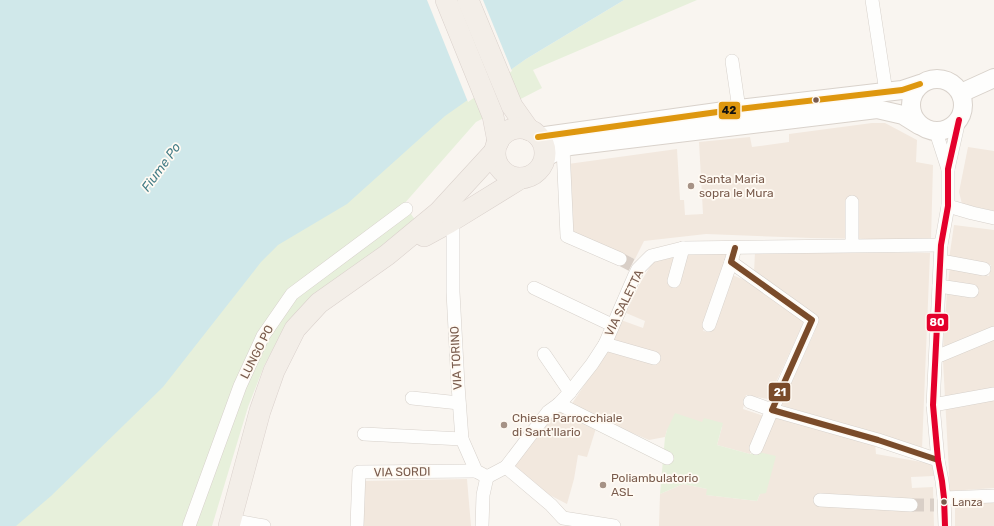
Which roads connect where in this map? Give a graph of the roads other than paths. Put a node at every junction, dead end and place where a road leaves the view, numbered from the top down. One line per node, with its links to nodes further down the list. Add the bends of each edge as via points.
1 (446, 0): 14 (main road, via 493,116)
2 (468, 0): 13 (main road, via 512,106)
3 (872, 0): 7 (street)
4 (732, 61): 9 (street)
5 (994, 78): 8 (main road)
6 (920, 84): 7 (main road); 8 (main road, via 928,80 943,79); 11 (main road, via 914,91 910,109)
7 (886, 92): 9 (main road)
8 (961, 93): 10 (main road, via 963,111)
9 (739, 109): 13 (main road)
10 (959, 120): 12 (main road, via 953,126); 17 (street)
11 (919, 125): 12 (main road); 15 (main road, via 903,115 877,109)
12 (936, 132): 17 (street)
13 (534, 133): 14 (main road, via 515,129 502,136); 16 (main road, via 542,143)
14 (496, 146): 18 (main road, via 499,167 505,173); 28 (main road, via 439,212)
15 (563, 148): 16 (main road); 31 (street, via 567,236)
16 (544, 158): 18 (main road, via 536,172)
17 (948, 169): 20 (street)
18 (521, 178): 28 (main road, via 448,224)
19 (852, 202): 25 (street)
20 (948, 206): 22 (street); 24 (street)
21 (406, 208): 64 (street, LUNGO PO, via 292,294 263,336 240,386)
22 (994, 218)
23 (453, 230): 48 (street, VIA TORINO, via 453,292)
24 (941, 244): 25 (street, VIA SALETTA); 29 (street)
25 (852, 245): 27 (street, VIA SALETTA)
26 (683, 248): 27 (street, VIA SALETTA); 31 (street, VIA SALETTA, via 651,256); 33 (street)
27 (735, 248): 30 (street)
28 (387, 255): 63 (main road, via 319,303 295,329 274,371 260,411)
29 (940, 261): 32 (street); 34 (street)
30 (730, 262): 38 (street); 51 (street, via 812,320)
31 (630, 265): 37 (street, VIA SALETTA)
32 (984, 269)
33 (674, 281)
34 (939, 286): 36 (street); 42 (street)
35 (534, 288): 37 (street)
36 (972, 291)
37 (612, 325): 40 (street, VIA SALETTA)
38 (708, 325)
39 (994, 333): 42 (street)
40 (605, 344): 43 (street); 44 (street, VIA SALETTA)
41 (544, 354): 44 (street)
42 (936, 357): 50 (street)
43 (654, 358)
44 (570, 392): 49 (street, VIA SALETTA)
45 (994, 394): 50 (street)
46 (412, 398): 48 (street)
47 (750, 402): 51 (street)
48 (459, 403): 53 (street, VIA TORINO)
49 (559, 404): 55 (street); 57 (street, VIA SALETTA, via 548,412)
50 (933, 405): 56 (street)
51 (772, 410): 54 (street); 56 (street)
52 (364, 434): 53 (street)
53 (462, 439): 58 (street, VIA TORINO)
54 (756, 448)
55 (667, 458)
56 (938, 460): 61 (street, via 942,481)
57 (506, 467): 58 (street, VIA SALETTA); 68 (street, via 543,497 562,518)
58 (481, 474): 66 (street, VIA SORDI, via 358,472); 67 (street)
59 (994, 496): 61 (street)
60 (820, 500): 62 (street)
61 (941, 503): 69 (street)
62 (911, 505)
63 (230, 523): 65 (street)
64 (189, 526)
65 (264, 526)
66 (357, 526)
67 (482, 526)
68 (614, 526)
69 (945, 526)

